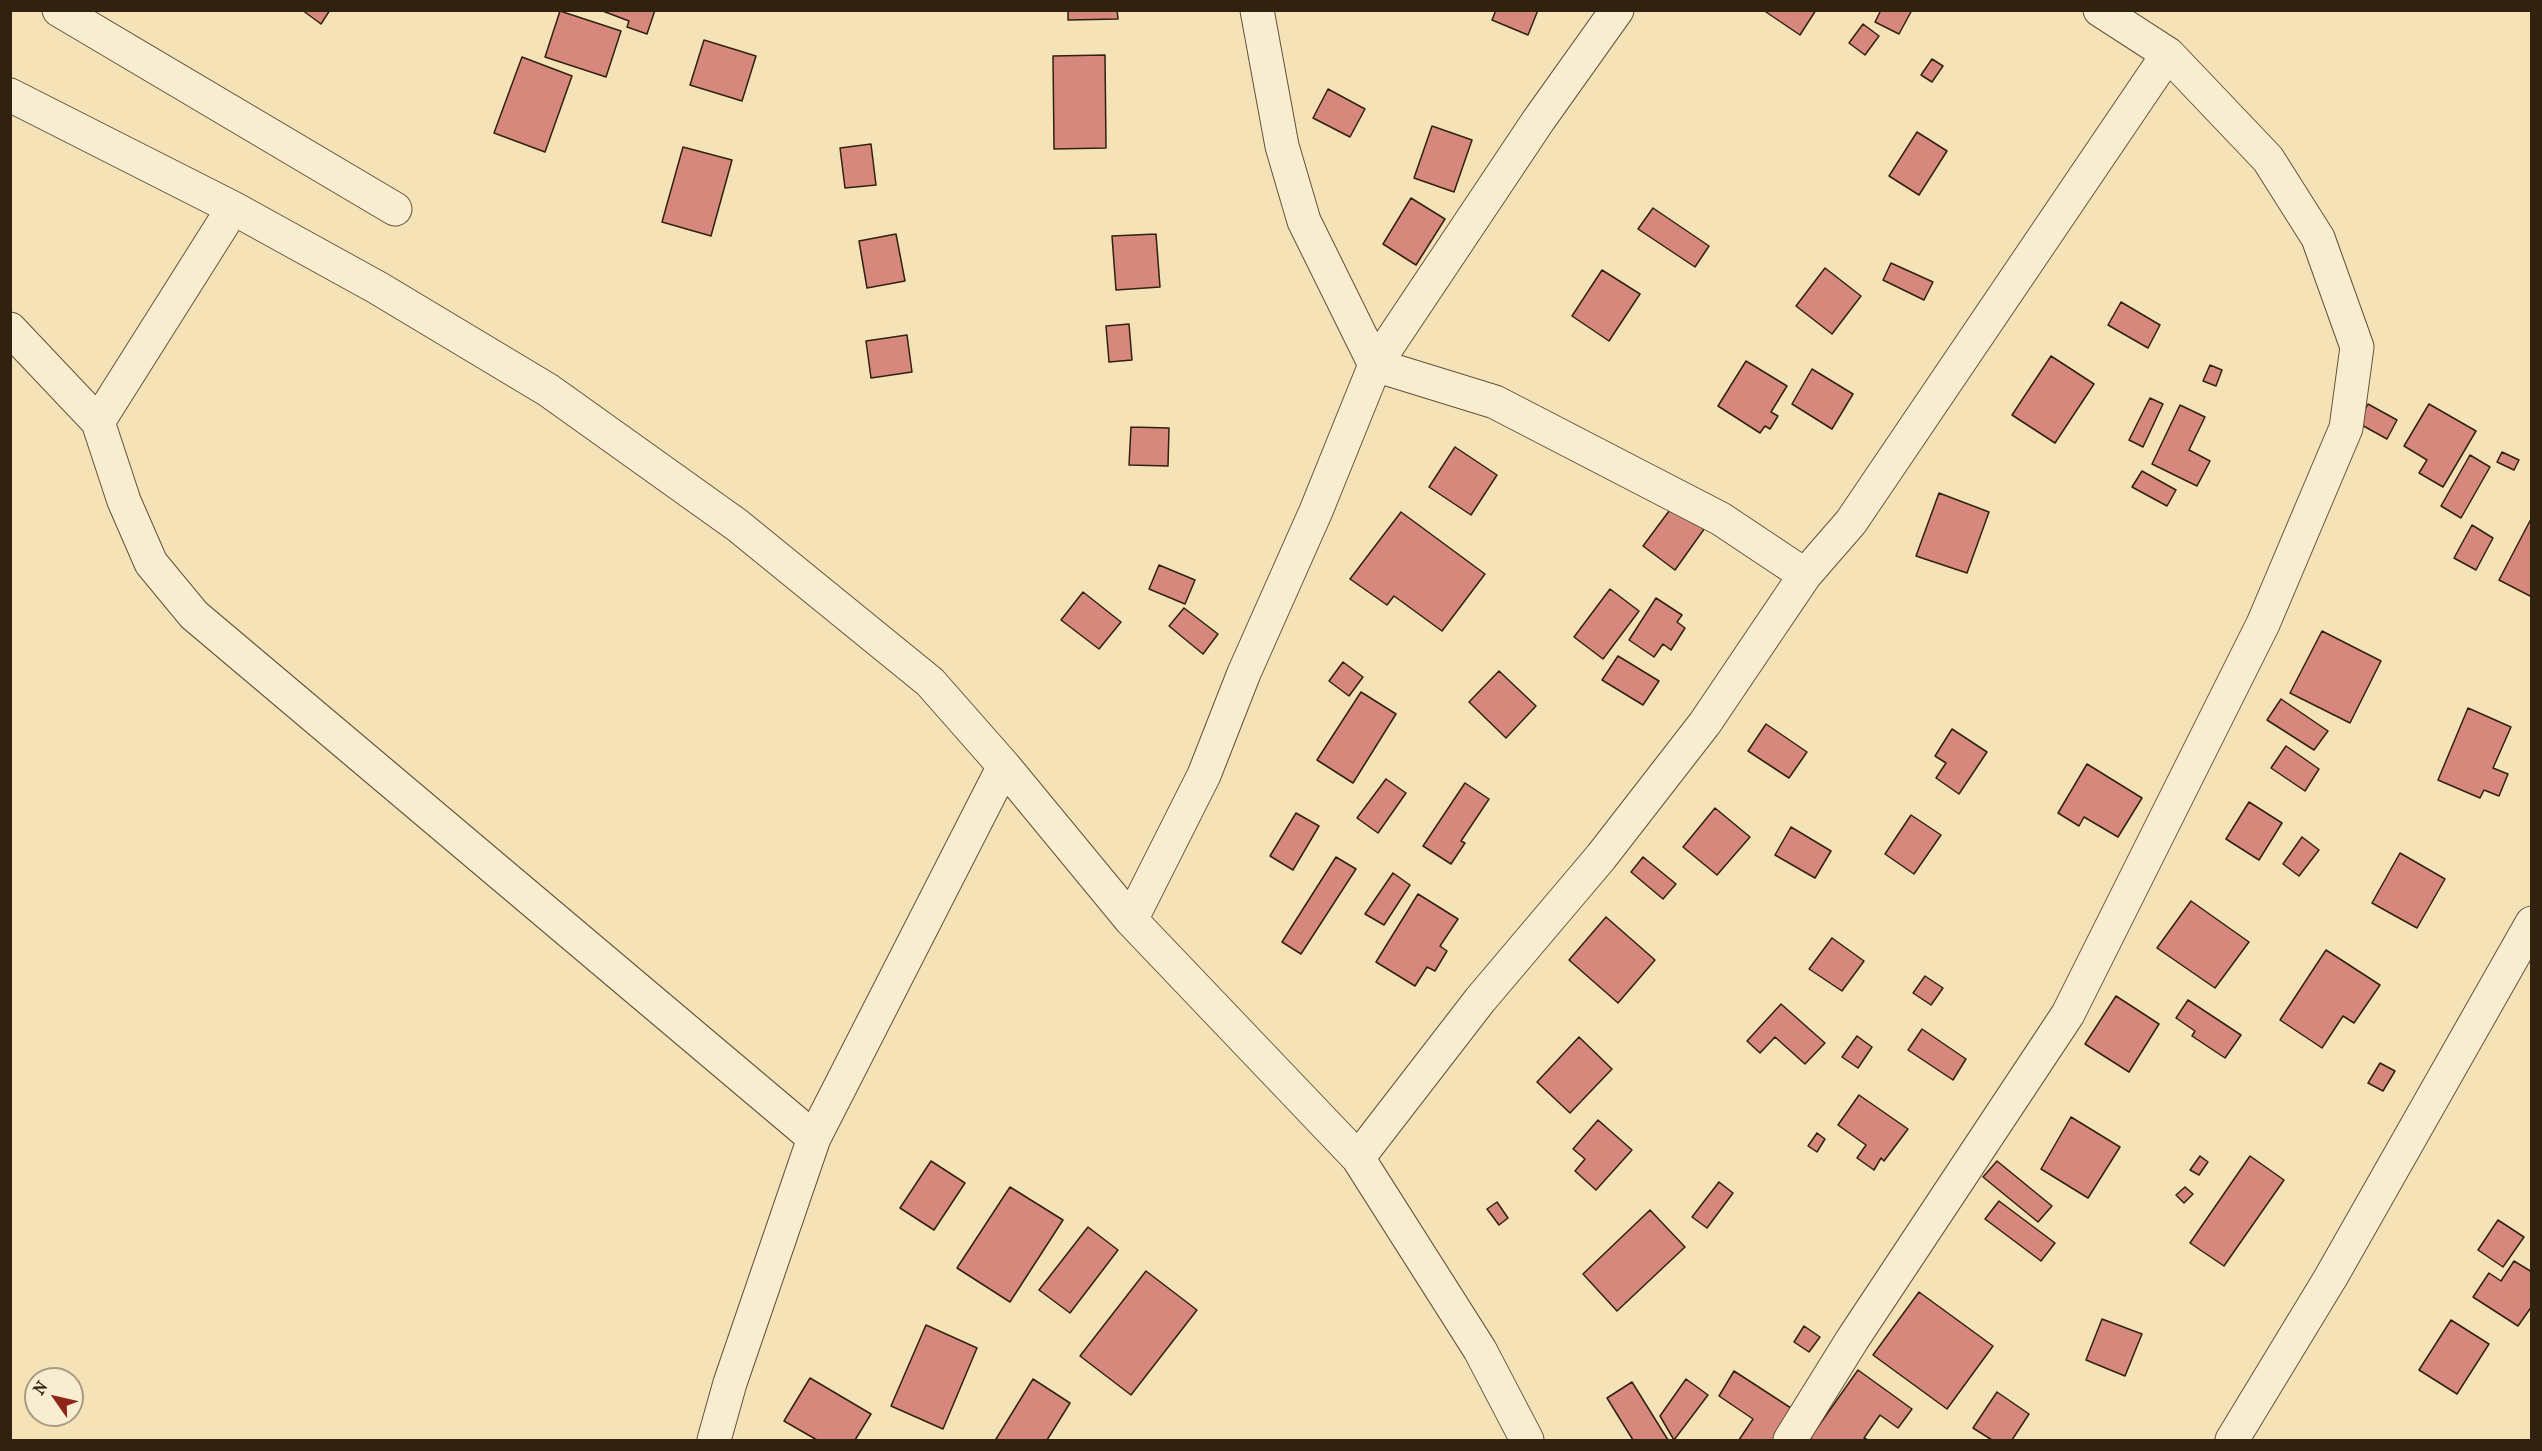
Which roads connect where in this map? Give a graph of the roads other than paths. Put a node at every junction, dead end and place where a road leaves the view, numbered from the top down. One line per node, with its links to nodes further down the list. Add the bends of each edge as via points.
1 (59, 10): 8 (street)
2 (1257, 10): 10 (street, via 1282,146 1304,221)
3 (1617, 10): 10 (street)
4 (2100, 10): 5 (street)
5 (2168, 54): 12 (street, via 1851,522); 20 (street, via 2268,159 2318,238 2357,347 2346,428 2263,624 2068,1014)
6 (10, 95): 7 (street)
7 (233, 208): 11 (street); 13 (street, via 378,288 548,390 737,525 930,682)
8 (395, 208)
9 (10, 329): 11 (street)
10 (1375, 364): 12 (street, via 1495,402 1721,519); 14 (street, via 1204,775)
11 (98, 422): 16 (street, via 124,501 151,564 194,615)
12 (1805, 574): 17 (street, via 1691,741 1601,857 1480,1000)
13 (1004, 766): 14 (street); 16 (street)
14 (1131, 920): 17 (street)
15 (2532, 923): 21 (street, via 2331,1277)
16 (814, 1138): 18 (street)
17 (1358, 1158): 19 (street, via 1480,1350)
18 (714, 1440)
19 (1527, 1440)
20 (1790, 1440)
21 (2232, 1440)

